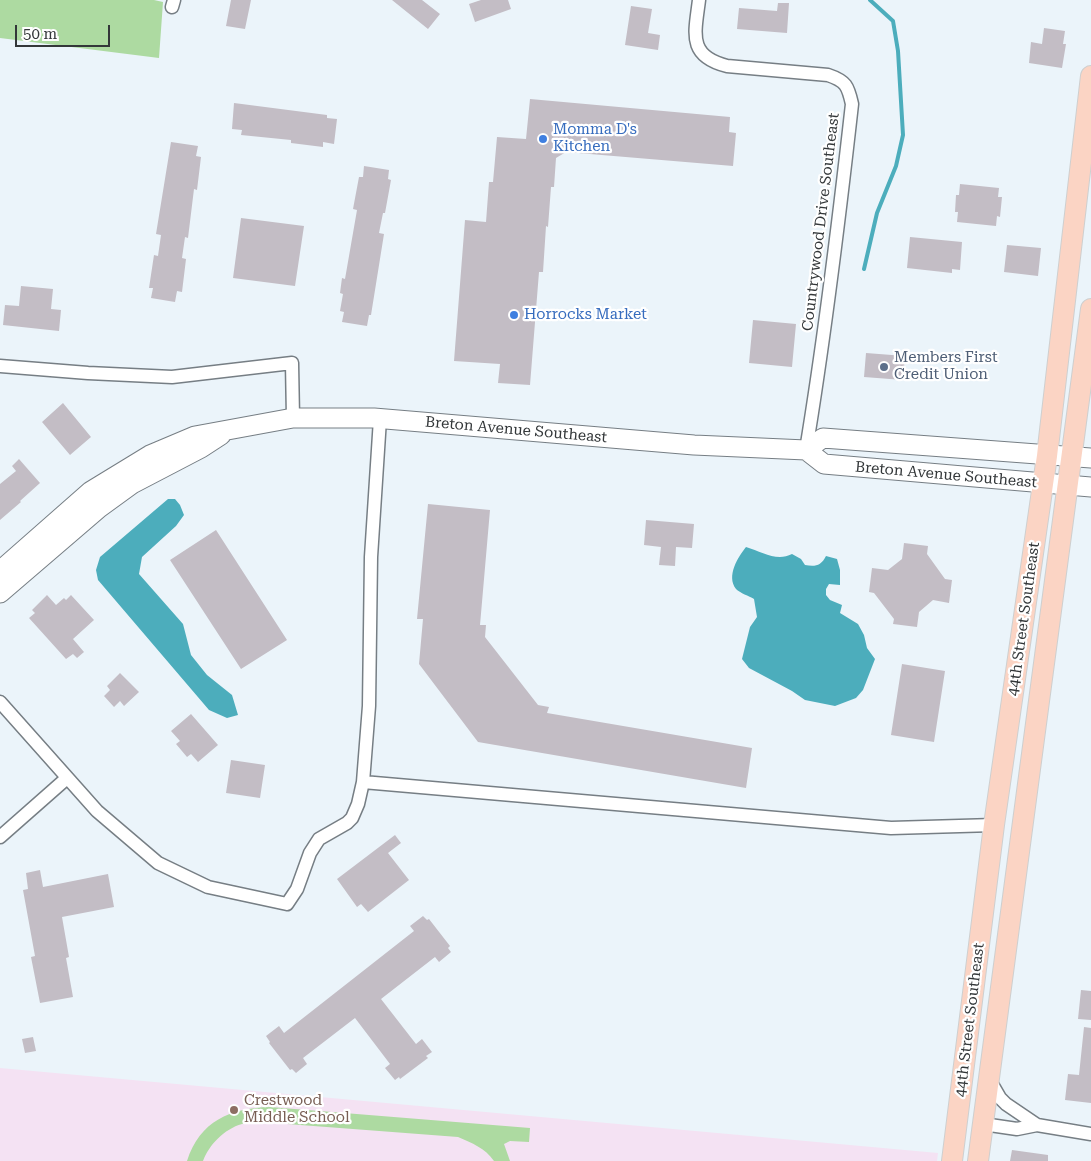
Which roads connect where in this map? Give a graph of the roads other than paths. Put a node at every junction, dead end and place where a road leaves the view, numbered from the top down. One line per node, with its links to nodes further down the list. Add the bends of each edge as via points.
1 (699, 0): 11 (street, Countrywood Drive Southeast, via 694,36 700,52 713,63 828,75 841,80 849,91 852,104)
2 (1091, 76): 3 (main road, 44th Street Southeast)
3 (1088, 127): 4 (main road, 44th Street Southeast)
4 (1086, 165): 12 (main road, 44th Street Southeast)
5 (1091, 309): 13 (main road, 44th Street Southeast)
6 (0, 366): 7 (street, via 172,377 292,363)
7 (294, 418): 8 (main road, Breton Avenue Southeast); 9 (main road, Breton Avenue Southeast)
8 (380, 419): 11 (main road, Breton Avenue Southeast, via 694,445); 23 (street, via 371,557 369,706)
9 (226, 431): 18 (main road, Breton Avenue Southeast, via 195,436 169,446 121,472 91,491); 19 (main road, Breton Avenue Southeast, via 201,448 132,484 99,508)
10 (909, 444): 11 (main road, Breton Avenue Southeast, via 823,438); 12 (main road, Breton Avenue Southeast); 14 (main road, via 886,447 872,453)
11 (806, 450): 14 (main road, Breton Avenue Southeast, via 824,464)
12 (1047, 456): 13 (main road, Breton Avenue Southeast); 15 (main road, 44th Street Southeast)
13 (1081, 458): 16 (main road, 44th Street Southeast)
14 (857, 467): 15 (main road, Breton Avenue Southeast)
15 (1043, 483): 16 (main road, Breton Avenue Southeast); 21 (main road, 44th Street Southeast)
16 (1068, 484): 17 (main road, Breton Avenue Southeast); 24 (main road, 44th Street Southeast)
17 (1091, 486)
18 (0, 571)
19 (0, 593)
20 (0, 702): 22 (street)
21 (1002, 768): 24 (main road, via 1017,797); 25 (main road, 44th Street Southeast)
22 (67, 778): 23 (street, via 97,811 158,863 208,887 287,904 319,839 352,818); 26 (street)
23 (363, 782): 25 (street, via 891,828)
24 (1027, 800): 27 (main road, 44th Street Southeast)
25 (994, 825): 27 (main road, via 1006,829 1012,836); 29 (main road, 44th Street Southeast)
26 (0, 837)
27 (1018, 863): 28 (main road, 44th Street Southeast)
28 (989, 1079): 30 (main road, 44th Street Southeast); 31 (street, via 1006,1104)
29 (961, 1088): 30 (main road, via 975,1117); 33 (main road, 44th Street Southeast)
30 (983, 1124): 31 (street, via 1017,1129); 34 (main road, 44th Street Southeast)
31 (1037, 1125): 32 (street)
32 (1091, 1134)
33 (952, 1161)
34 (978, 1161)

